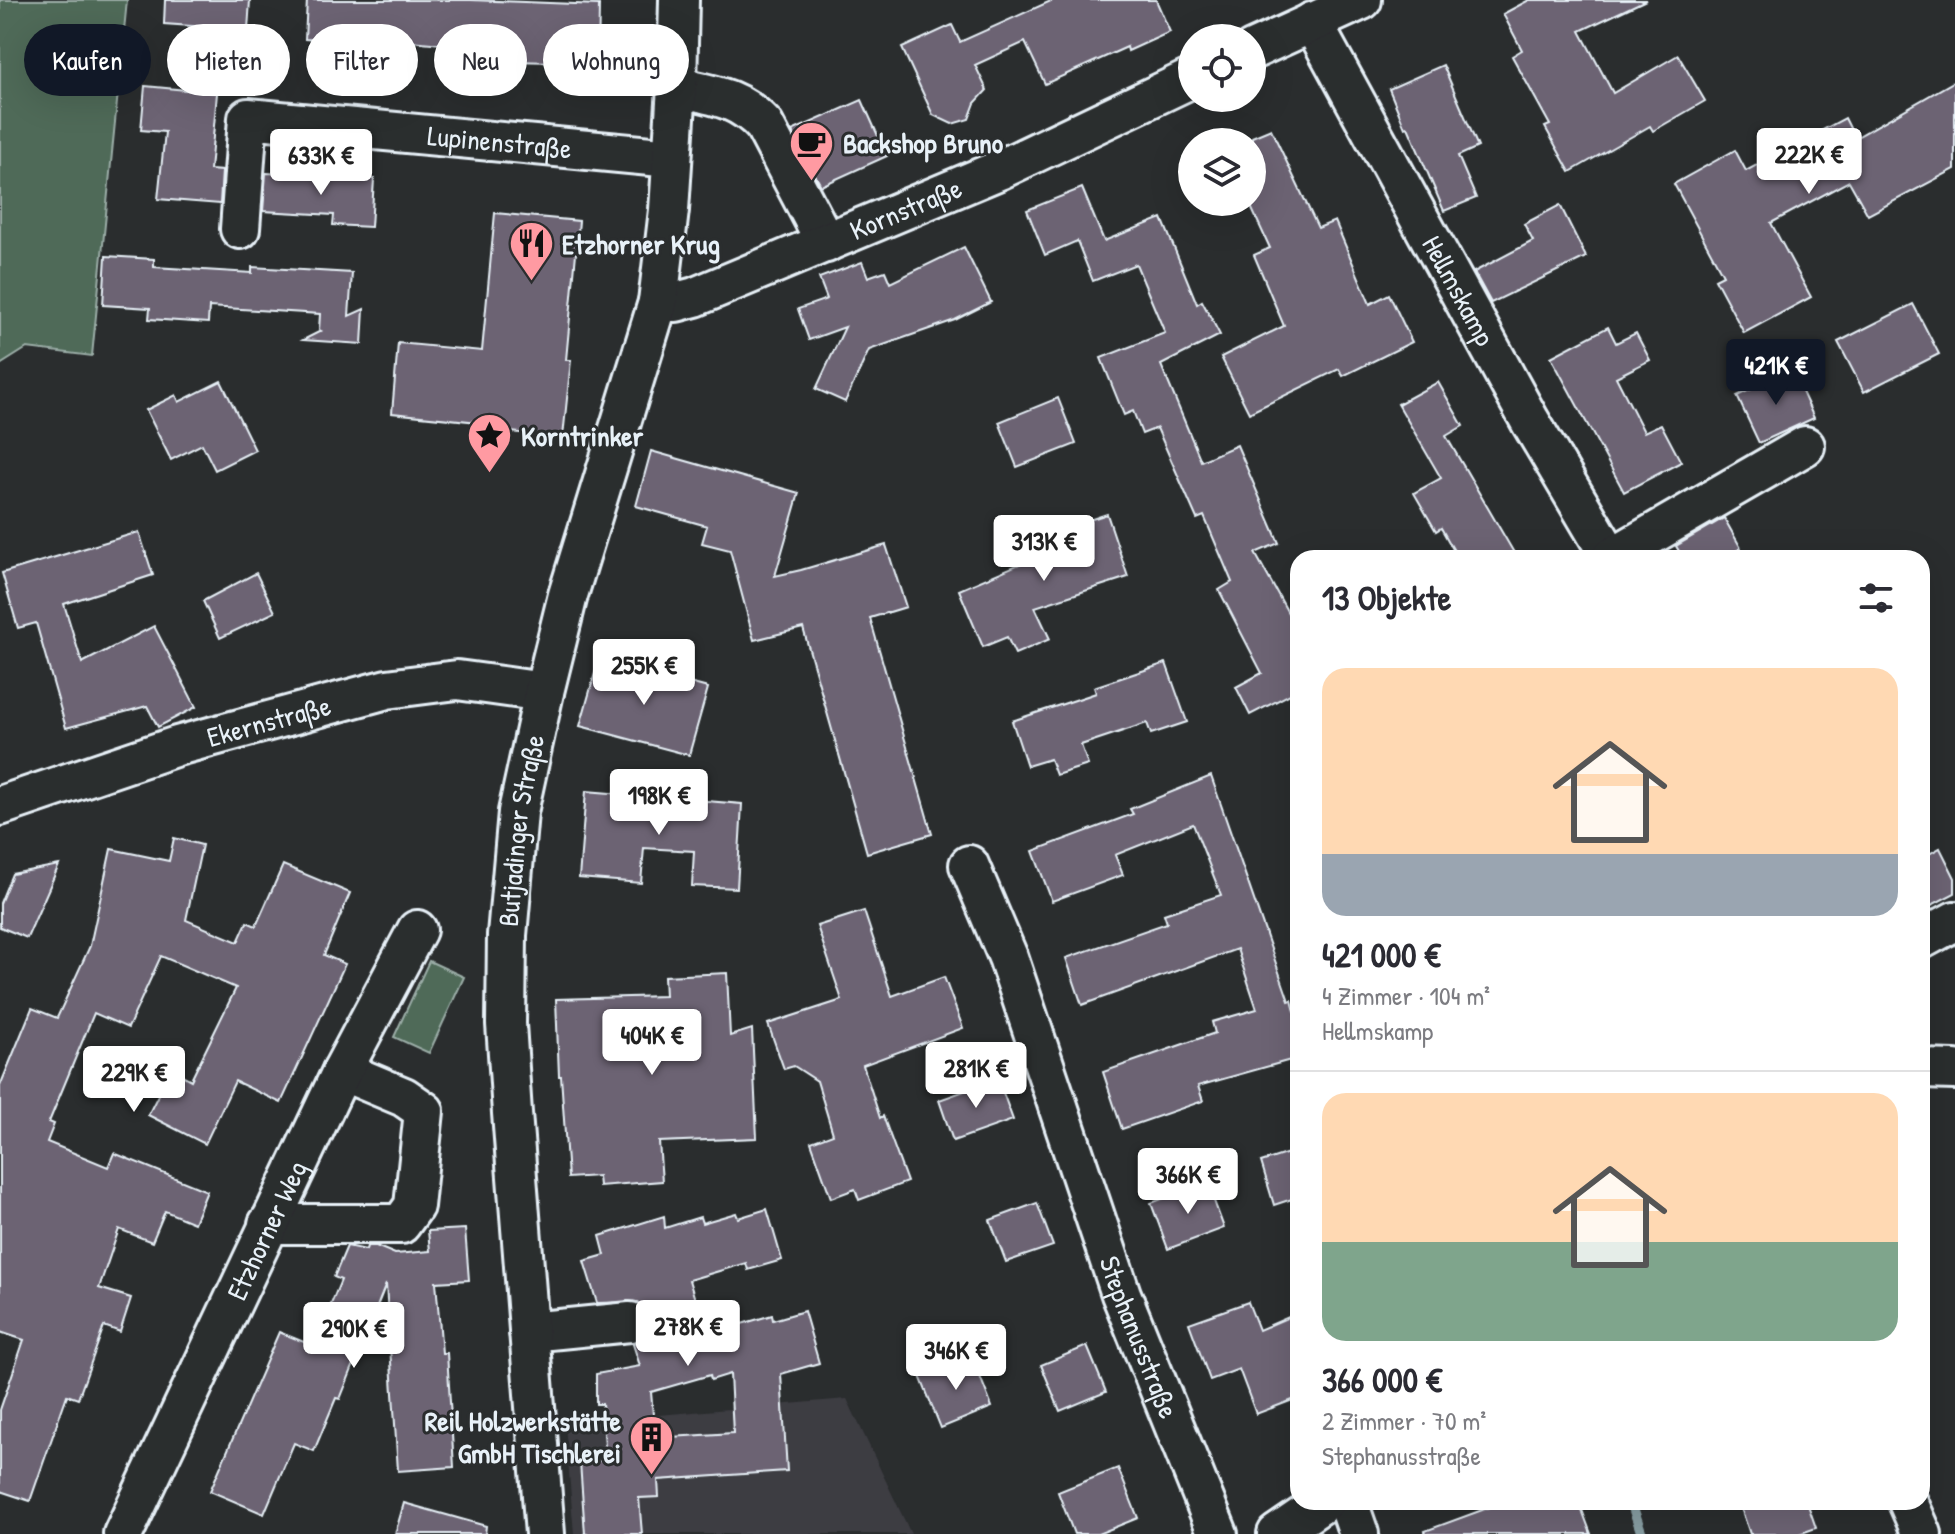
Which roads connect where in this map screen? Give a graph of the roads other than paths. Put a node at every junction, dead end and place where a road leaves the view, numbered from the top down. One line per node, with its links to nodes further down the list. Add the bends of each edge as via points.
1 (679, 0): 4 (street, Butjadinger Straße)
2 (1362, 0): 3 (street)
3 (1312, 22): 5 (street); 14 (street, Hellmskamp)
4 (678, 24)
5 (1266, 43)
6 (1178, 85): 11 (street, Kornstraße, via 999,170)
7 (689, 90): 11 (street, via 729,99 764,125)
8 (676, 96): 9 (street, Butjadinger Straße)
9 (672, 158): 10 (street, Lupinenstraße, via 248,118); 12 (street, Butjadinger Straße)
10 (240, 229)
11 (826, 243): 12 (street, Kornstraße, via 695,297)
12 (658, 302): 16 (street, Butjadinger Straße, via 568,595)
13 (1805, 446): 15 (street)
14 (1606, 550)
15 (1625, 550)
16 (544, 692): 17 (street, Ekernstraße, via 457,680 387,689 177,746); 27 (street, Butjadinger Straße, via 518,812 507,935 507,1038)
17 (0, 806)
18 (969, 865): 33 (street, Stephanusstraße, via 1008,957 1121,1294)
19 (1955, 921): 21 (street)
20 (417, 930): 24 (street, Etzhorner Weg)
21 (1930, 935)
22 (1930, 1069): 23 (street)
23 (1955, 1070)
24 (342, 1071): 25 (street, Etzhorner Weg); 25 (street, via 424,1111 414,1206 401,1224)
25 (268, 1224): 31 (street, Etzhorner Weg)
26 (630, 1322): 27 (street)
27 (529, 1332): 32 (street, Butjadinger Straße)
28 (1312, 1510): 34 (street)
29 (1351, 1510): 35 (street)
30 (1912, 1510): 36 (street)
31 (123, 1534)
32 (545, 1534)
33 (1218, 1534)
34 (1277, 1534)
35 (1359, 1534)
36 (1922, 1534)

